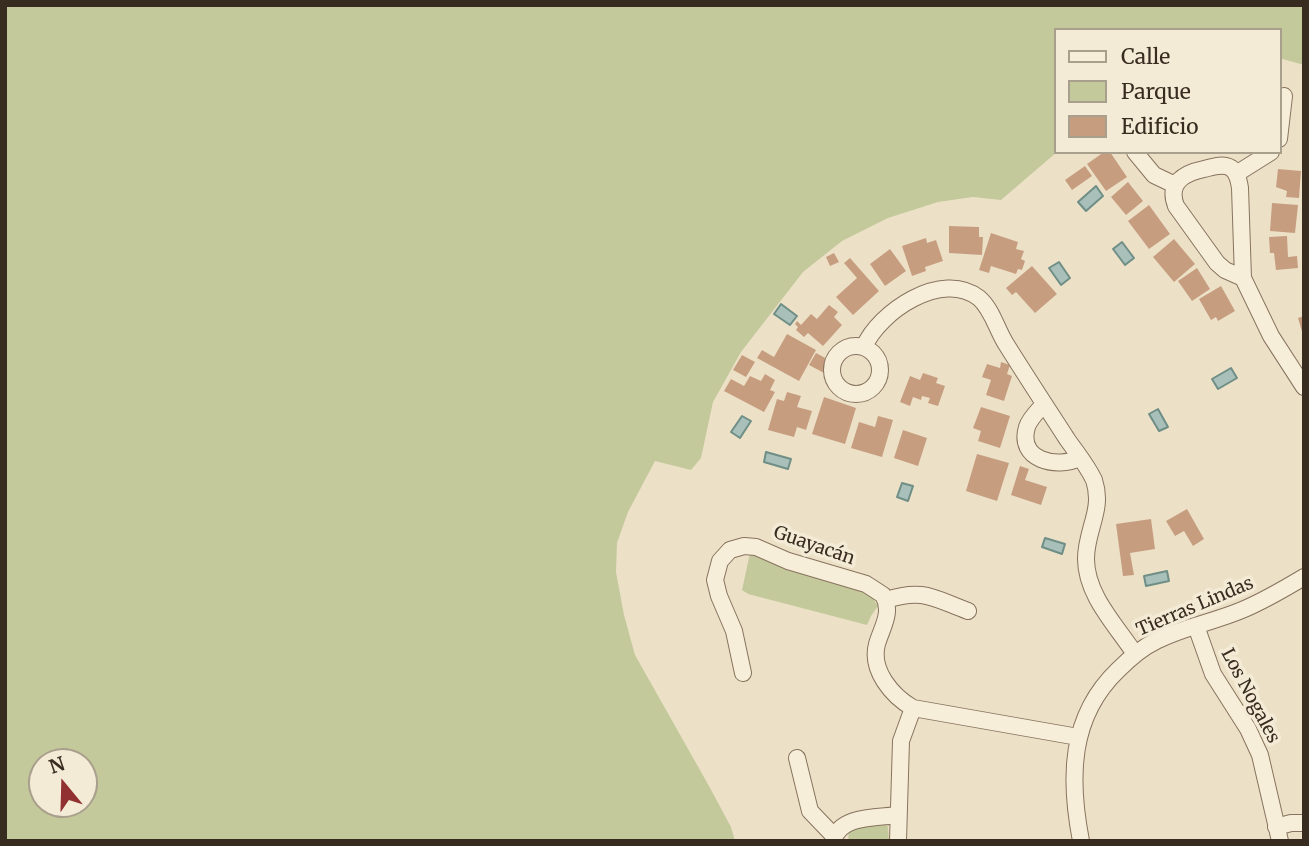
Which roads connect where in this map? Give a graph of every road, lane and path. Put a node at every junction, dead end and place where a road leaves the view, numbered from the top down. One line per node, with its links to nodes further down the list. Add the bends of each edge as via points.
1 (1284, 96): 2 (street)
2 (1281, 122)
3 (1137, 154): 6 (street, via 1154,175)
4 (1268, 154): 5 (street)
5 (1236, 174): 6 (street, via 1229,167 1217,166 1186,174); 7 (street)
6 (1175, 185): 7 (street, via 1176,206 1220,265)
7 (1243, 278): 9 (street, via 1271,337)
8 (864, 347): 10 (street, via 880,321 911,300 939,289 966,291 986,306)
9 (1304, 387)
10 (1044, 404): 11 (street); 11 (street, via 1027,427 1029,449 1049,463)
11 (1080, 458): 16 (street, via 1098,495 1087,550 1090,582)
12 (1304, 577): 15 (street, Tierras Lindas, via 1242,610)
13 (886, 600): 14 (street, via 920,594); 17 (street, Guayacán, via 866,584 756,547 730,550 720,561 715,580); 18 (street, via 888,612 877,645 877,662 891,691)
14 (968, 611)
15 (1196, 625): 16 (street, Tierras Lindas); 23 (street, Los Nogales, via 1213,674 1260,755)
16 (1135, 654): 19 (street, Tierras Lindas, via 1098,693)
17 (743, 673)
18 (913, 708): 19 (street); 21 (street, via 901,741)
19 (1077, 737): 26 (street, Tierras Lindas, via 1073,781)
20 (797, 758): 24 (street, via 810,811)
21 (898, 815): 24 (street, via 848,823); 25 (street)
22 (1304, 823): 23 (street, Los Nogales, via 1291,823)
23 (1278, 834)
24 (834, 838)
25 (898, 841)
26 (1081, 841)

